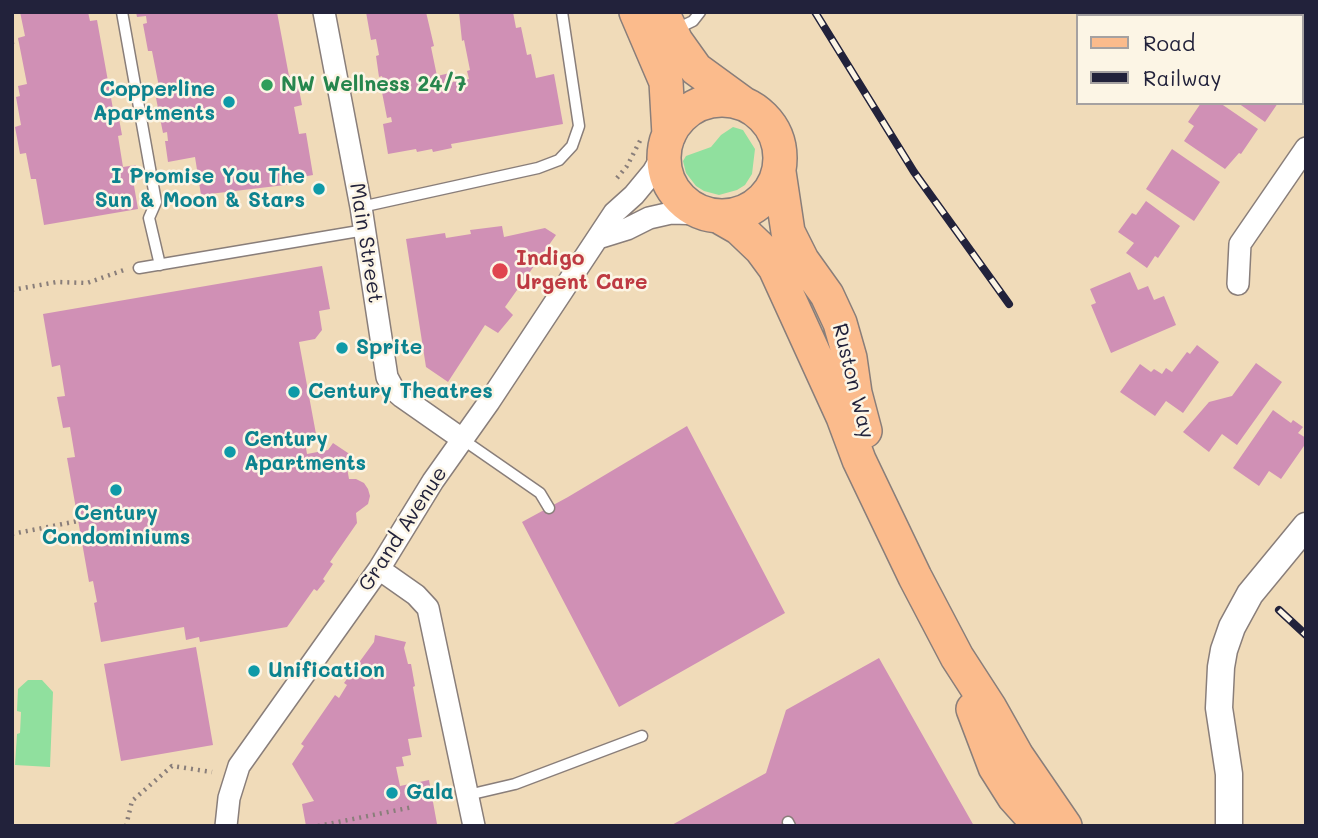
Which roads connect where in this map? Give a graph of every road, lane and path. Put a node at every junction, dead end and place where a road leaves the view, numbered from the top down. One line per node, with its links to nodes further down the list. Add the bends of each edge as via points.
1 (122, 12): 16 (lane, via 156,202 149,218)
2 (324, 12): 12 (street, Main Street)
3 (562, 12): 12 (lane, via 579,126 572,146 559,160)
4 (636, 12): 8 (main road, via 666,82)
5 (700, 12): 6 (lane, via 693,21)
6 (667, 22): 7 (main road, via 696,69)
7 (746, 105): 8 (main road, via 708,102 684,114); 10 (main road, via 771,126 778,140)
8 (659, 140): 11 (path); 13 (main road, via 664,169 679,197 691,208); 15 (street, Grand Avenue, via 653,172 614,213)
9 (1306, 148): 18 (street, via 1240,244)
10 (779, 172): 13 (main road, via 769,193 752,209); 22 (main road, Ruston Way, via 788,232 835,309 846,340 858,409)
11 (617, 178)
12 (361, 207): 14 (street, Main Street)
13 (712, 215): 15 (street, via 671,213); 22 (main road, Ruston Way, via 738,228 775,268)
14 (365, 230): 16 (lane); 20 (street, Main Street, via 387,377 402,397)
15 (598, 239): 20 (street, Grand Avenue)
16 (160, 265): 17 (lane)
17 (139, 268): 19 (path, via 87,283 57,282)
18 (1238, 284)
19 (12, 290)
20 (462, 439): 21 (lane, via 540,493); 26 (street, Grand Avenue)
21 (549, 508)
22 (887, 518): 27 (main road, Ruston Way)
23 (78, 521): 25 (path)
24 (1306, 526): 30 (street, via 1250,594 1224,650 1219,708)
25 (12, 534)
26 (379, 569): 31 (street, via 428,608); 34 (street, Grand Avenue, via 239,766)
27 (957, 657): 37 (main road, Ruston Way, via 995,767); 38 (main road, Ruston Way)
28 (642, 736): 31 (lane, via 515,784)
29 (212, 772): 33 (path, via 172,766 132,801)
30 (1229, 794): 39 (street); 40 (street)
31 (468, 795): 36 (street)
32 (413, 807): 35 (path)
33 (126, 826)
34 (226, 826)
35 (317, 826)
36 (474, 826)
37 (1040, 826)
38 (1065, 826)
39 (1212, 826)
40 (1229, 826)

